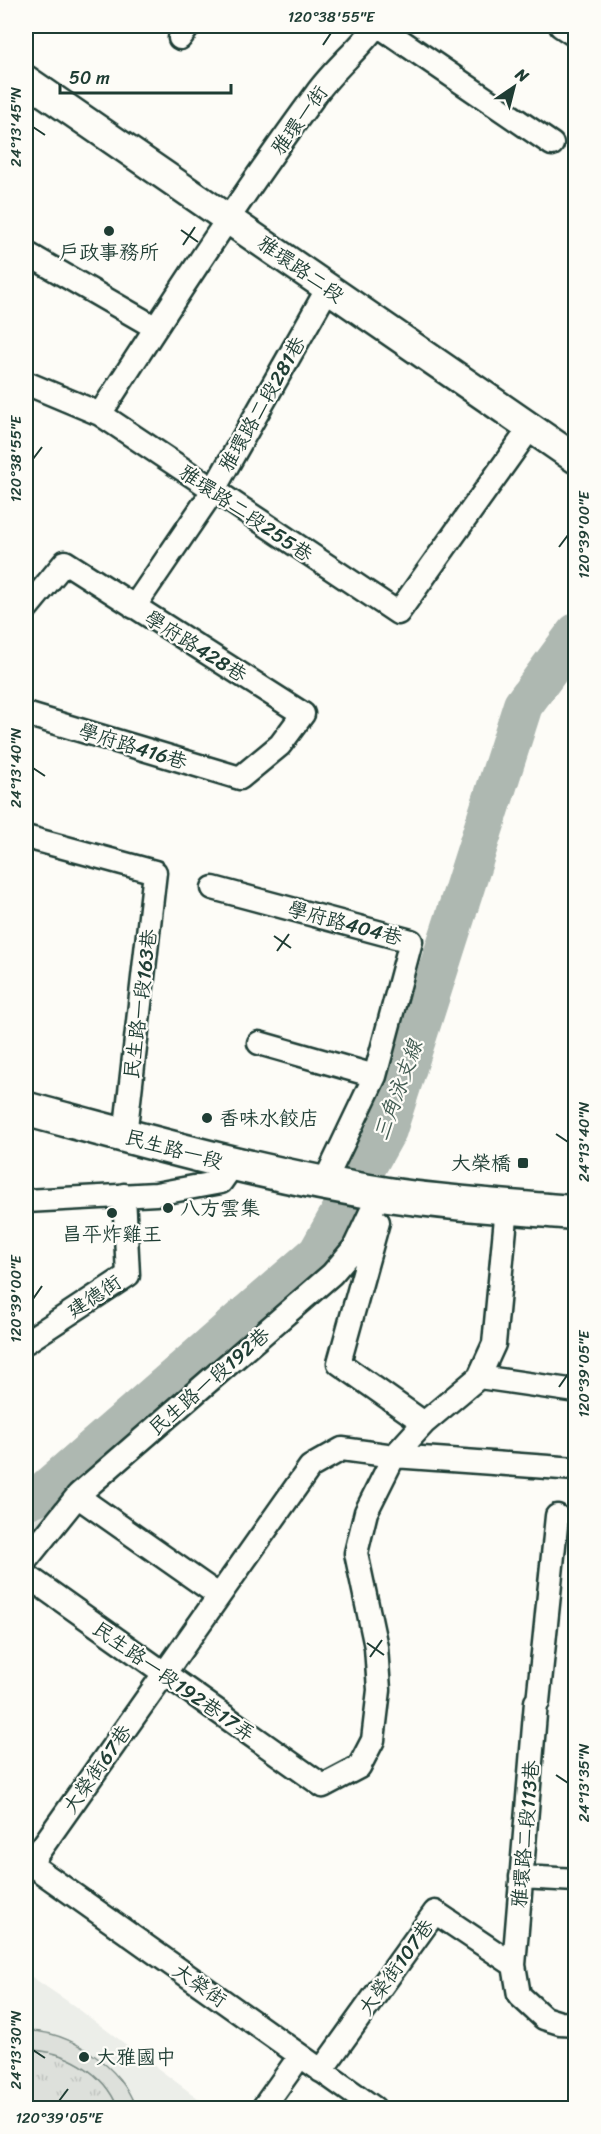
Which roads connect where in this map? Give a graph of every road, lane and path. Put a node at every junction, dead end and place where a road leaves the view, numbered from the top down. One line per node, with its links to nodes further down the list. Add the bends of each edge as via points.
1 (377, 26): 5 (street, 雅環一街); 6 (street, 雅環一街, via 318,91)
2 (561, 26): 3 (street)
3 (576, 36)
4 (26, 80): 6 (street, 雅環路二段)
5 (552, 144)
6 (228, 219): 8 (street, 雅環路二段); 9 (street)
7 (26, 253): 9 (street)
8 (328, 288): 12 (street, 雅環路二段); 14 (street, 雅環路二段281巷)
9 (156, 328): 11 (street)
10 (26, 383): 11 (street)
11 (100, 414): 14 (street, 雅環路二段255巷)
12 (530, 428): 13 (street, 雅環路二段); 14 (street, 雅環路二段255巷, via 398,613)
13 (576, 459)
14 (213, 491): 15 (street, 雅環路二段281巷)
15 (135, 607): 16 (street, 學府路428巷, via 65,562); 18 (street, 學府路428巷, via 303,714 280,745)
16 (26, 609)
17 (26, 714): 18 (street, 學府路416巷)
18 (240, 778)
19 (26, 837): 24 (street, 民生路一段163巷, via 155,872)
20 (213, 888): 22 (street, 學府路404巷, via 411,941)
21 (259, 1043): 22 (street)
22 (375, 1076): 26 (street, 學府路404巷)
23 (26, 1109): 24 (main road, 民生路一段)
24 (125, 1136): 25 (main road, 民生路一段)
25 (233, 1165): 26 (main road, 民生路一段); 28 (street, via 221,1182 156,1194)
26 (324, 1183): 27 (main road, 民生路一段)
27 (383, 1194): 30 (main road); 35 (street, via 339,1363); 38 (street, 民生路一段192巷, via 354,1248 332,1275)
28 (124, 1195): 29 (street); 32 (street, 建德街, via 128,1275)
29 (26, 1201)
30 (507, 1207): 31 (main road); 33 (street, via 494,1344)
31 (576, 1213)
32 (26, 1342)
33 (479, 1377): 34 (street); 35 (street)
34 (576, 1391)
35 (424, 1423): 36 (street)
36 (394, 1456): 37 (street, 大榮街67巷); 42 (street, 大榮街67巷, via 342,1449 310,1467); 43 (street, 民生路一段192巷17弄, via 366,1512 356,1553 376,1647 379,1690 373,1740 359,1767 322,1786)
37 (576, 1469)
38 (77, 1496): 40 (street, 民生路一段192巷); 42 (street)
39 (557, 1516): 45 (street, 雅環路二段113巷)
40 (26, 1560)
41 (26, 1575): 43 (street, 民生路一段192巷17弄)
42 (218, 1595): 43 (street, 大榮街67巷)
43 (164, 1674): 44 (street, 大榮街67巷)
44 (28, 1862): 49 (street, 大榮街)
45 (521, 1877): 46 (street); 47 (street, 雅環路二段113巷)
46 (576, 1880)
47 (514, 1965): 48 (street, 雅環路二段113巷, via 519,1995 544,2018); 50 (street, 大榮街107巷, via 435,1912)
48 (576, 2024)
49 (300, 2056): 50 (street, 大榮街); 51 (street)
50 (321, 2071): 52 (street, 大榮街)
51 (263, 2109)
52 (374, 2109)

